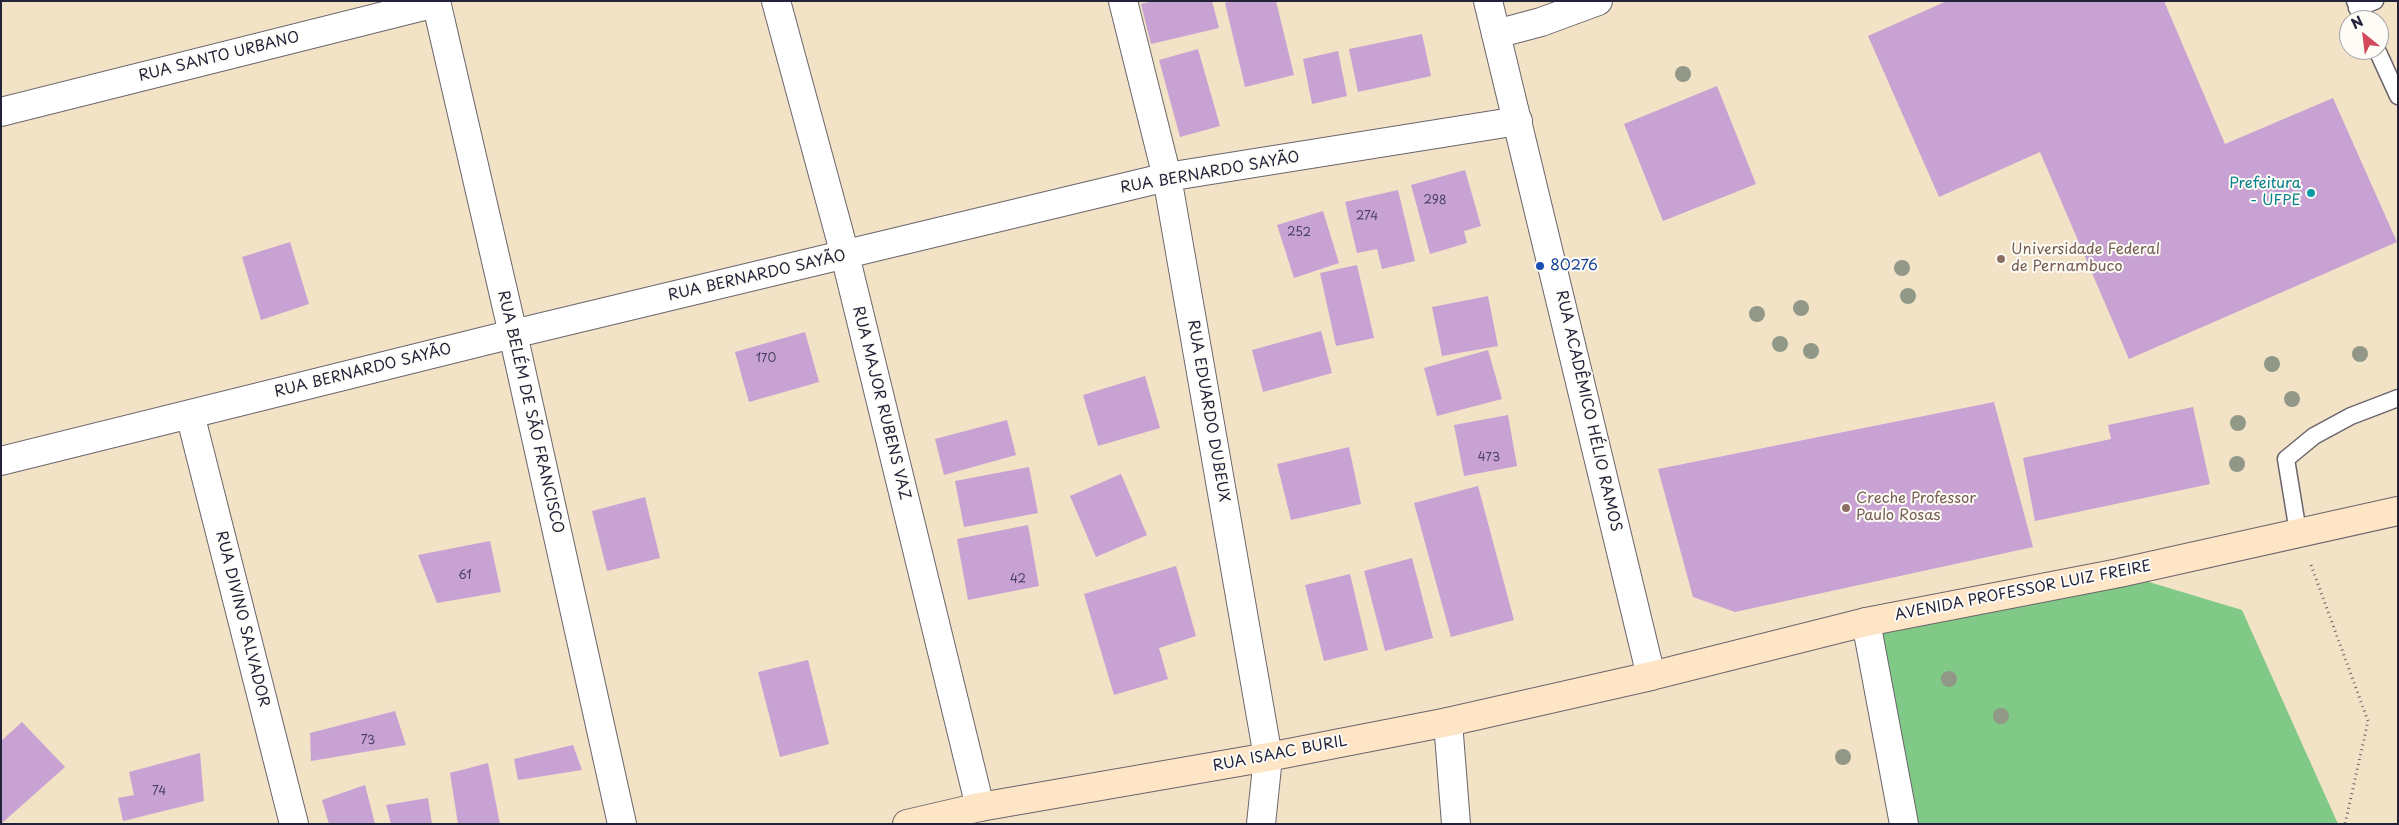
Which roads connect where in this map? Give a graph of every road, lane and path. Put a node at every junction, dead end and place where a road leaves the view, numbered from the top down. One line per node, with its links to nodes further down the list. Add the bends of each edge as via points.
1 (776, 1): 14 (street, RUA MAJOR RUBENS VAZ)
2 (1122, 1): 13 (street, RUA EDUARDO DUBEUX)
3 (1488, 1): 8 (street, RUA ACADÊMICO HÉLIO RAMOS)
4 (1598, 1): 8 (street)
5 (2375, 1): 7 (lane)
6 (436, 2): 11 (street, RUA SANTO URBANO); 15 (street, RUA BELÉM DE SÃO FRANCISCO)
7 (2358, 10)
8 (1496, 34): 12 (street, RUA ACADÊMICO HÉLIO RAMOS)
9 (2382, 60): 10 (lane)
10 (2398, 96)
11 (1, 112)
12 (1518, 121): 13 (street, RUA BERNARDO SAYÃO); 22 (street, RUA ACADÊMICO HÉLIO RAMOS)
13 (1168, 177): 14 (street, RUA BERNARDO SAYÃO); 24 (street, RUA EDUARDO DUBEUX)
14 (845, 255): 15 (street, RUA BERNARDO SAYÃO); 25 (street, RUA MAJOR RUBENS VAZ)
15 (513, 334): 17 (street, RUA BERNARDO SAYÃO); 27 (street, RUA BELÉM DE SÃO FRANCISCO)
16 (2398, 398): 20 (lane, via 2351,416 2314,436 2286,459)
17 (190, 414): 18 (street, RUA BERNARDO SAYÃO); 26 (street, RUA DIVINO SALVADOR)
18 (1, 461)
19 (2398, 511): 20 (main road, AVENIDA PROFESSOR LUIZ FREIRE)
20 (2298, 532): 21 (main road, AVENIDA PROFESSOR LUIZ FREIRE, via 2119,573); 32 (path, via 2368,721)
21 (1866, 622): 22 (main road, AVENIDA PROFESSOR LUIZ FREIRE); 31 (street)
22 (1651, 676): 23 (main road, RUA ISAAC BURIL)
23 (1448, 722): 24 (main road, RUA ISAAC BURIL); 30 (street)
24 (1268, 757): 25 (main road, RUA ISAAC BURIL); 29 (street, RUA EDUARDO DUBEUX)
25 (980, 807): 28 (main road, RUA ISAAC BURIL)
26 (294, 824)
27 (622, 824)
28 (907, 824)
29 (1260, 824)
30 (1456, 824)
31 (1904, 824)
32 (2346, 824)

